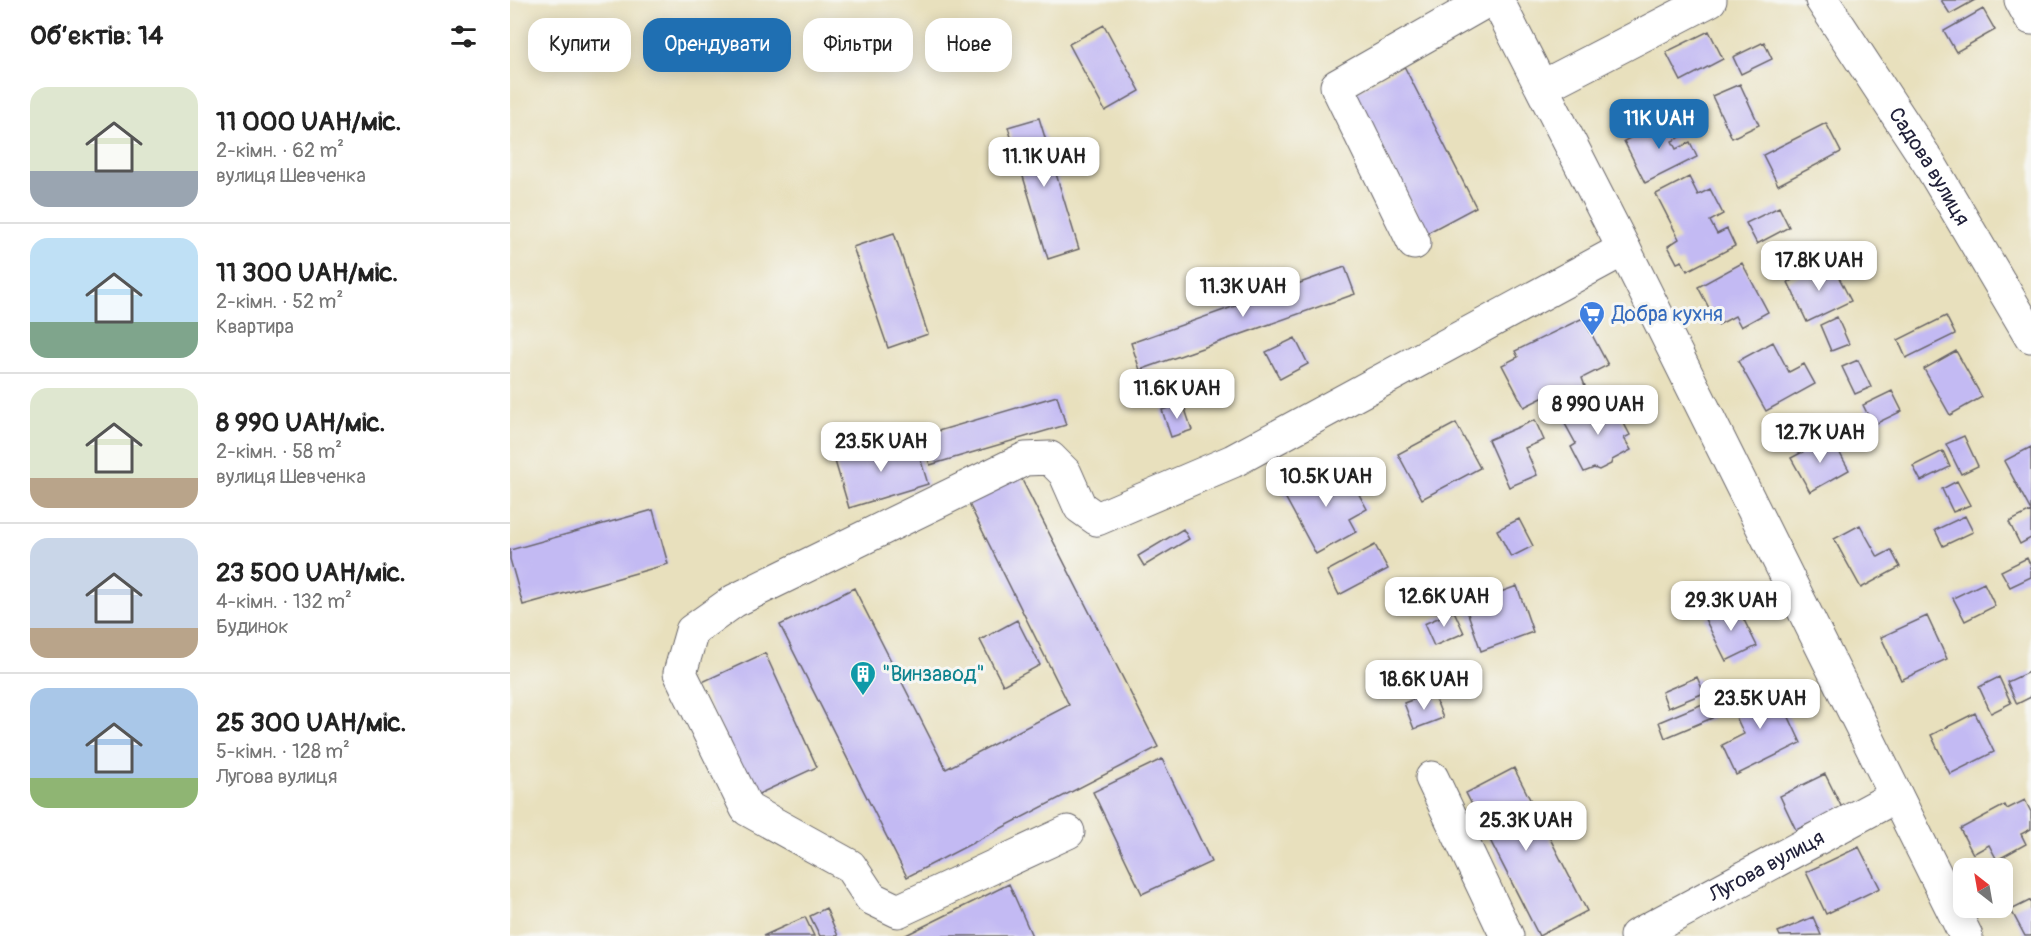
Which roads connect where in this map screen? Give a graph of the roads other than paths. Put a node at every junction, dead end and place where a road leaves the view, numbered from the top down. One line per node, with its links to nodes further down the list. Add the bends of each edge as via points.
1 (1488, 0): 8 (street, via 1337,86)
2 (1497, 0): 7 (street)
3 (1710, 0): 7 (street)
4 (1822, 0): 10 (street, Садова вулиця, via 1929,163)
5 (2021, 0): 6 (street)
6 (2031, 18)
7 (1542, 87): 9 (street)
8 (1414, 243)
9 (1624, 249): 12 (street); 13 (street, via 1233,461 1097,519 1080,507 1065,473 1050,458 1025,459 734,601 692,631 680,672 747,809 850,866 871,898 898,911)
10 (2031, 336)
11 (1432, 778): 14 (street)
12 (1896, 796): 15 (street, Лугова вулиця); 16 (street)
13 (1068, 832)
14 (1507, 936)
15 (1636, 936)
16 (1966, 936)

